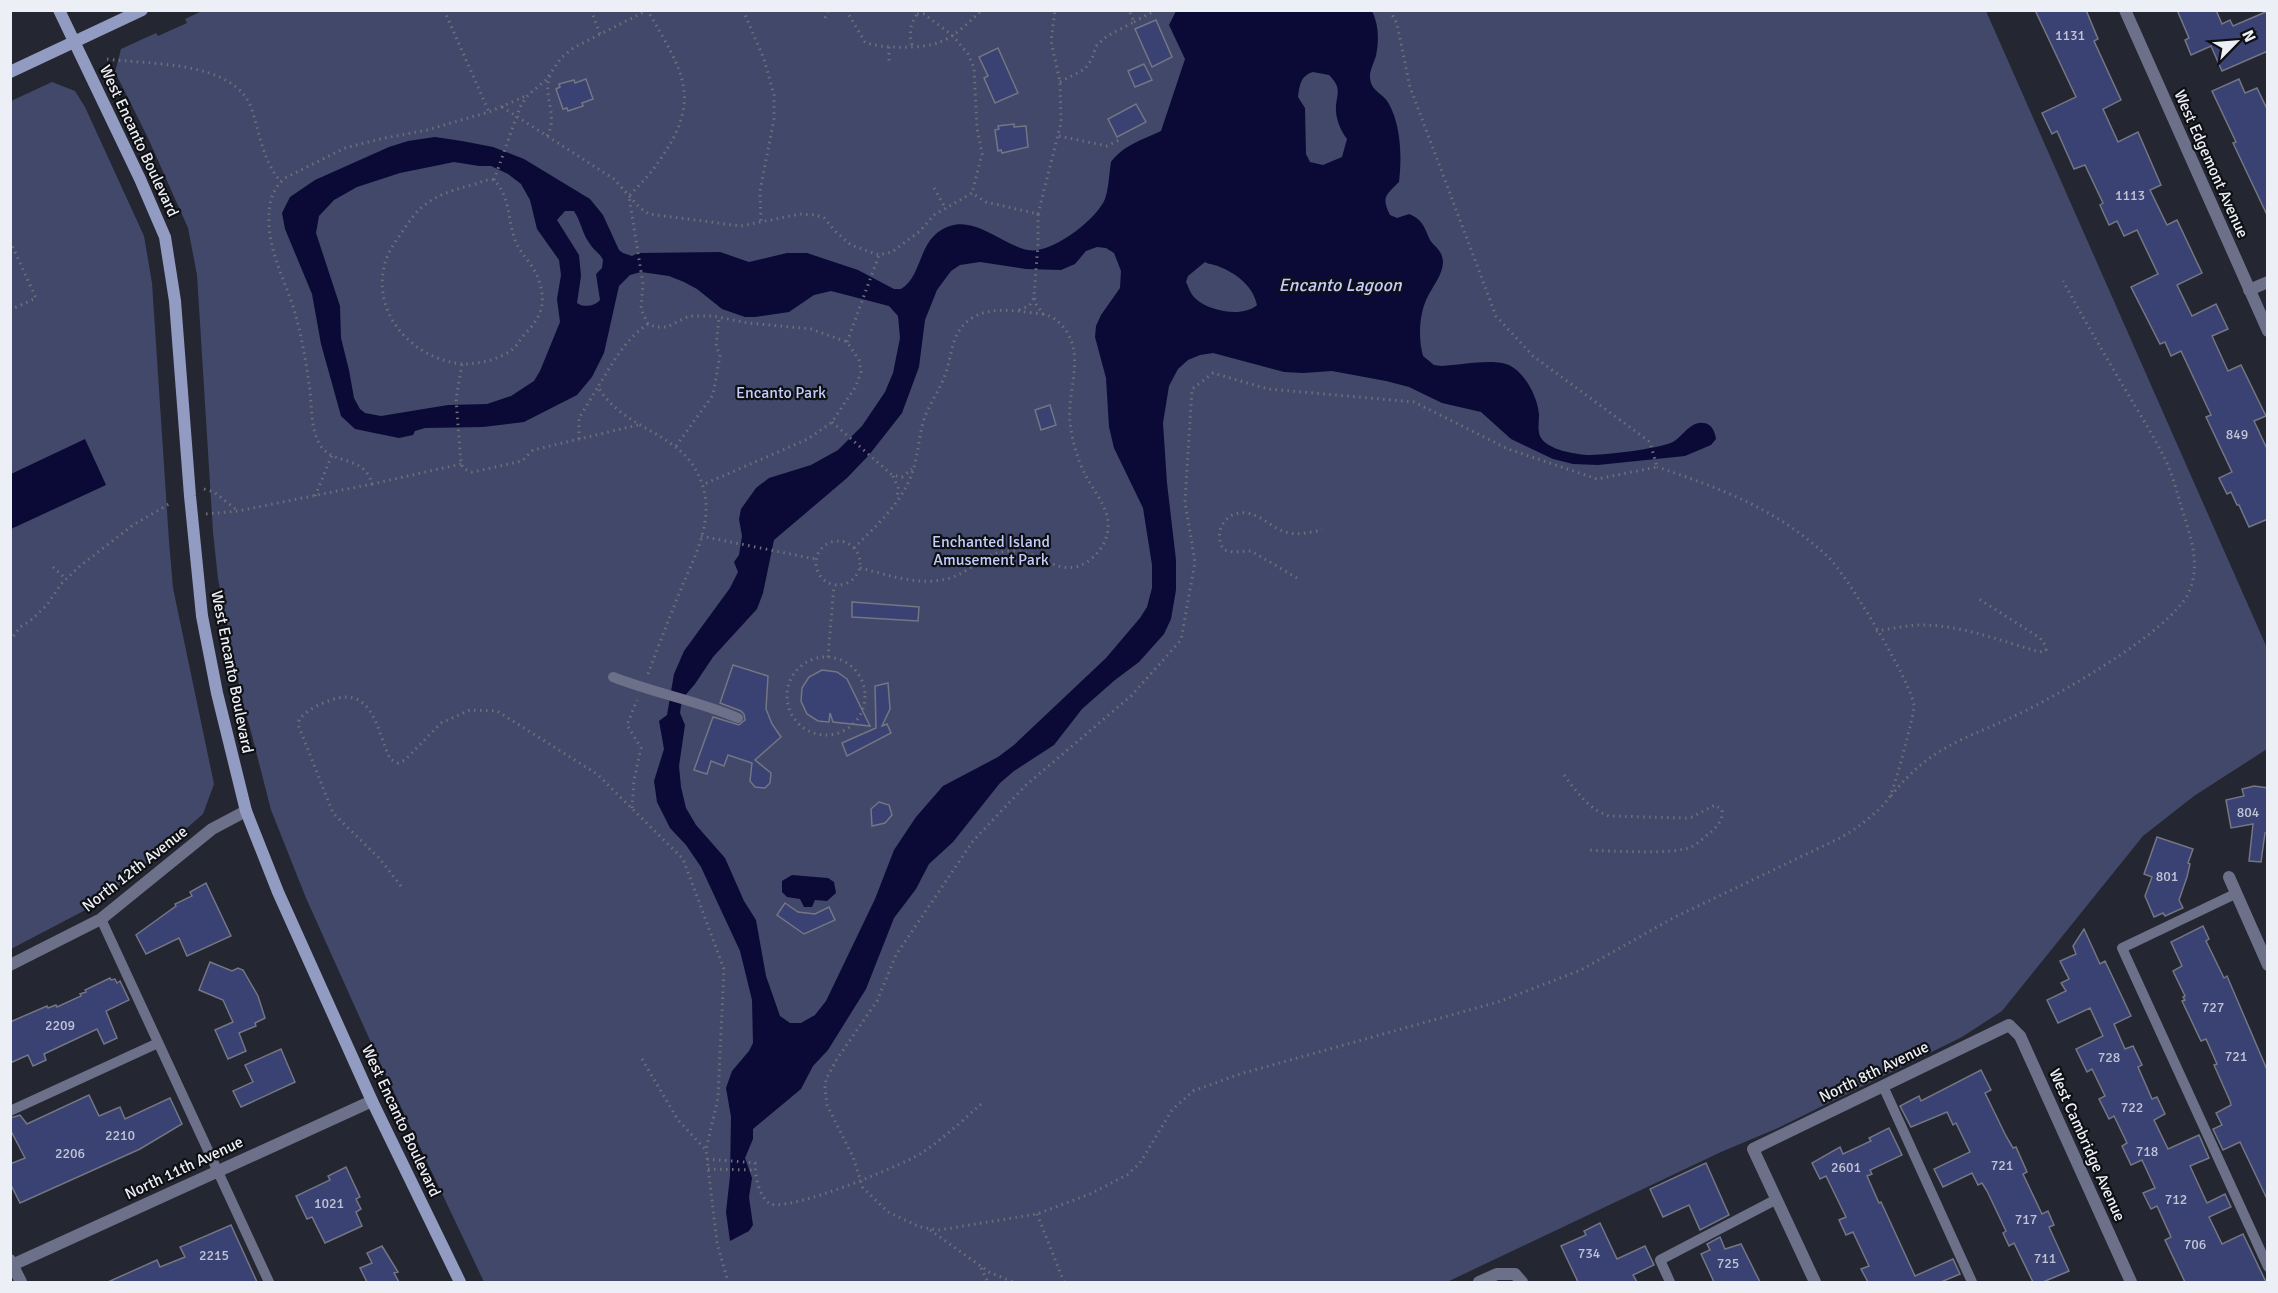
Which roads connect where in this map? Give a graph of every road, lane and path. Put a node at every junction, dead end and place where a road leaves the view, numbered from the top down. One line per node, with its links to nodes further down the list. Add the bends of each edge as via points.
1 (58, 10): 20 (street, West Encanto Boulevard)
2 (142, 10): 20 (street)
3 (444, 10): 30 (path)
4 (591, 10): 18 (path)
5 (648, 10): 18 (path); 39 (path, via 680,72 686,100 675,136)
6 (743, 10): 42 (path, via 764,58 774,95 774,119 760,191)
7 (828, 10): 16 (path)
8 (846, 10): 22 (path, via 865,42)
9 (982, 10): 19 (path)
10 (1054, 10): 27 (path, via 1051,41)
11 (1129, 10): 17 (path)
12 (1156, 10): 17 (path)
13 (1390, 10): 65 (path, via 1397,24 1410,87 1496,316 1533,356 1650,442)
14 (2125, 10): 47 (street, West Edgemont Avenue)
15 (917, 12): 19 (path); 21 (path, via 909,34)
16 (825, 18)
17 (1134, 21): 27 (path, via 1096,46 1085,69)
18 (600, 34): 26 (path, via 567,52)
19 (952, 35): 21 (path, via 938,44); 38 (path, via 968,54 975,77 976,128 982,153)
20 (73, 43): 25 (street); 74 (street, West Encanto Boulevard, via 165,237 175,301)
21 (912, 46): 22 (path)
22 (889, 47): 24 (path)
23 (107, 59): 36 (path, via 200,70 240,89 252,110 268,164)
24 (889, 65)
25 (10, 72)
26 (551, 72): 28 (path); 32 (path, via 547,89 553,122)
27 (1060, 82): 33 (path)
28 (528, 95): 29 (path); 31 (path)
29 (502, 107): 30 (path); 31 (path)
30 (489, 112): 36 (path, via 345,148)
31 (517, 116): 32 (path); 35 (path)
32 (547, 136): 39 (path, via 614,178)
33 (1059, 136): 34 (path, via 1107,146); 41 (path)
34 (1121, 140)
35 (494, 180): 56 (path, via 509,205 515,241 538,276 542,307 537,321 508,352 489,361); 56 (path, via 450,190 420,208 390,251 384,269 386,301 398,328 433,358)
36 (281, 182): 62 (path, via 270,201 269,230 297,319 318,441 322,449)
37 (934, 188): 40 (path)
38 (972, 193): 40 (path); 41 (path, via 986,202)
39 (630, 196): 42 (path, via 640,208 656,216 741,226); 53 (path, via 643,284 641,309)
40 (946, 209): 44 (path, via 899,247)
41 (1038, 214): 48 (path)
42 (761, 222): 44 (path, via 816,214 852,245)
43 (10, 241): 49 (path, via 36,298)
44 (879, 255): 55 (path)
45 (2063, 282): 92 (path, via 2166,462 2192,539 2195,570 2191,586 2182,603 2103,666 2041,703 1930,755)
46 (2268, 282): 47 (street)
47 (2249, 290): 54 (street, West Edgemont Avenue)
48 (1034, 296): 50 (path, via 1027,308); 51 (path)
49 (10, 310)
50 (1014, 311): 51 (path); 64 (path, via 981,313 957,333 943,381 924,421)
51 (1043, 314): 80 (path, via 1062,326 1074,348 1070,422 1081,464 1107,517 1107,534 1099,552 1073,567 1048,564 1021,552 999,553 939,581 906,579)
52 (719, 318): 53 (path, via 689,316 667,327); 55 (path, via 811,329); 61 (path, via 716,346 720,355 713,395)
53 (648, 324): 57 (path, via 618,354)
54 (2268, 331)
55 (847, 342): 58 (path, via 859,360 861,372)
56 (462, 364): 63 (path, via 456,399)
57 (598, 387): 59 (path, via 612,406); 60 (path, via 579,418)
58 (832, 422): 66 (path); 68 (path, via 808,439)
59 (638, 425): 60 (path); 61 (path)
60 (579, 439): 63 (path, via 533,450 522,460 482,470 472,472)
61 (676, 447): 68 (path, via 692,464)
62 (333, 455): 67 (path, via 364,467); 70 (path)
63 (461, 464): 67 (path)
64 (915, 465): 66 (path, via 906,475); 71 (path)
65 (1657, 467): 85 (path, via 1745,500 1811,542 1850,583); 114 (path, via 1597,479 1508,449 1414,402 1268,389 1213,373 1192,389 1185,502 1195,562 1181,640 1131,696 1025,786 973,842 897,955 877,1001 826,1079 827,1106)
66 (892, 475): 71 (path, via 898,488)
67 (372, 484): 70 (path)
68 (702, 485): 76 (path, via 706,510)
69 (204, 489): 73 (path)
70 (315, 496): 73 (path)
71 (896, 502): 77 (path)
72 (169, 504): 82 (path, via 100,549)
73 (238, 511): 74 (path)
74 (192, 516): 94 (street, West Encanto Boulevard, via 202,616)
75 (1322, 530): 81 (path, via 1292,534 1245,513 1220,526 1219,539 1224,550 1251,551)
76 (701, 536): 78 (path); 89 (path)
77 (854, 548): 78 (path, via 842,541 828,543); 80 (path)
78 (816, 560): 83 (path, via 820,577)
79 (53, 567): 82 (path)
80 (860, 568): 83 (path, via 848,583)
81 (1297, 578)
82 (66, 579): 86 (path, via 47,605 20,627)
83 (834, 585): 87 (path)
84 (1979, 598): 85 (path, via 2040,638 2046,650 2040,652 1941,627)
85 (1876, 631): 92 (path, via 1907,685 1914,706)
86 (10, 641)
87 (828, 657): 87 (path, via 846,662 857,672 865,699 862,713 849,729 823,735 806,730 794,718 787,694 789,682 801,666 812,659)
88 (613, 677): 89 (lane)
89 (647, 690): 90 (lane, via 711,706); 93 (path, via 627,725 640,748)
90 (738, 718)
91 (1564, 775): 95 (path, via 1588,804 1609,816 1686,818 1714,805 1722,810 1723,817 1717,826 1686,848)
92 (1890, 797): 116 (path, via 1840,838 1673,918 1581,970 1498,1002 1240,1074 1193,1091 1172,1110 1148,1153 1133,1170 1090,1194)
93 (632, 808): 97 (path, via 597,774 497,711 470,710 441,723 405,760 395,762 390,759 365,704 354,698 336,699 305,713 299,727 333,813); 109 (path, via 683,859 724,969 718,1098)
94 (246, 812): 99 (street, North 12th Avenue, via 212,830); 106 (street, West Encanto Boulevard)
95 (1588, 850)
96 (2229, 878): 98 (street)
97 (401, 886)
98 (2235, 894): 101 (street); 120 (lane, via 2122,948)
99 (101, 919): 100 (street, North 12th Avenue); 103 (lane)
100 (10, 965)
101 (2268, 965)
102 (2009, 1025): 105 (street, North 8th Avenue); 133 (street, West Cambridge Avenue, via 2020,1036)
103 (158, 1043): 108 (lane); 112 (lane)
104 (642, 1059): 109 (path, via 678,1120)
105 (1883, 1086): 115 (street, North 8th Avenue, via 1753,1149); 132 (lane)
106 (372, 1101): 112 (street, North 11th Avenue); 124 (street, West Encanto Boulevard)
107 (981, 1104): 114 (path, via 918,1155)
108 (10, 1111)
109 (706, 1150): 110 (path)
110 (707, 1159): 111 (path); 113 (path, via 754,1163)
111 (708, 1168): 113 (path); 125 (path, via 717,1243)
112 (218, 1170): 119 (street, North 11th Avenue); 123 (lane)
113 (755, 1170): 114 (path, via 764,1197 776,1206 806,1200)
114 (860, 1179): 117 (path, via 868,1195 888,1212)
115 (1777, 1199): 130 (lane, via 1660,1260); 131 (street)
116 (1037, 1214): 117 (path, via 951,1229); 128 (path)
117 (929, 1229): 118 (path)
118 (973, 1261): 126 (path); 127 (path)
119 (11, 1263): 122 (street)
120 (2268, 1267)
121 (1518, 1278): 129 (street, via 1497,1274)
122 (21, 1282)
123 (269, 1282)
124 (460, 1282)
125 (728, 1282)
126 (988, 1282)
127 (1013, 1282)
128 (1064, 1282)
129 (1479, 1282)
130 (1670, 1282)
131 (1815, 1282)
132 (1972, 1282)
133 (2131, 1282)

